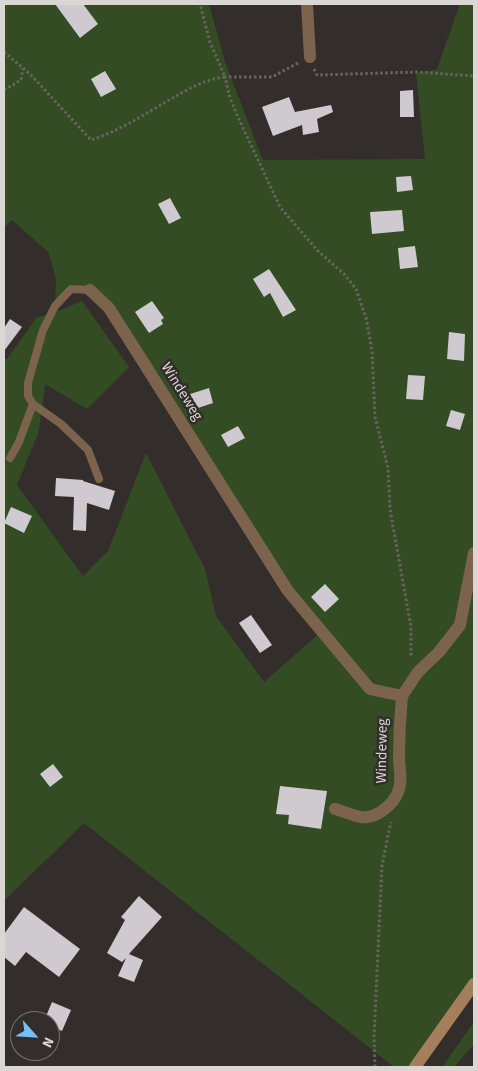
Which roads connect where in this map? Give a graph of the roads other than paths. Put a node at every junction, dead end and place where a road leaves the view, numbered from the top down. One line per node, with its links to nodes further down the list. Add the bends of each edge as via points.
1 (307, 4): 2 (street)
2 (310, 57)
3 (90, 290): 4 (lane, Windeweg, via 71,289 55,306 43,330 28,383 28,396); 8 (street, Windeweg, via 109,308 288,590 370,689)
4 (33, 404): 5 (lane); 6 (lane, via 88,450)
5 (10, 458)
6 (99, 479)
7 (474, 553): 8 (street, via 460,625 418,672)
8 (402, 696): 9 (street, Windeweg, via 399,752 402,776 398,792 379,813 363,817)
9 (335, 809)
10 (474, 986): 11 (main road)
11 (415, 1067)

